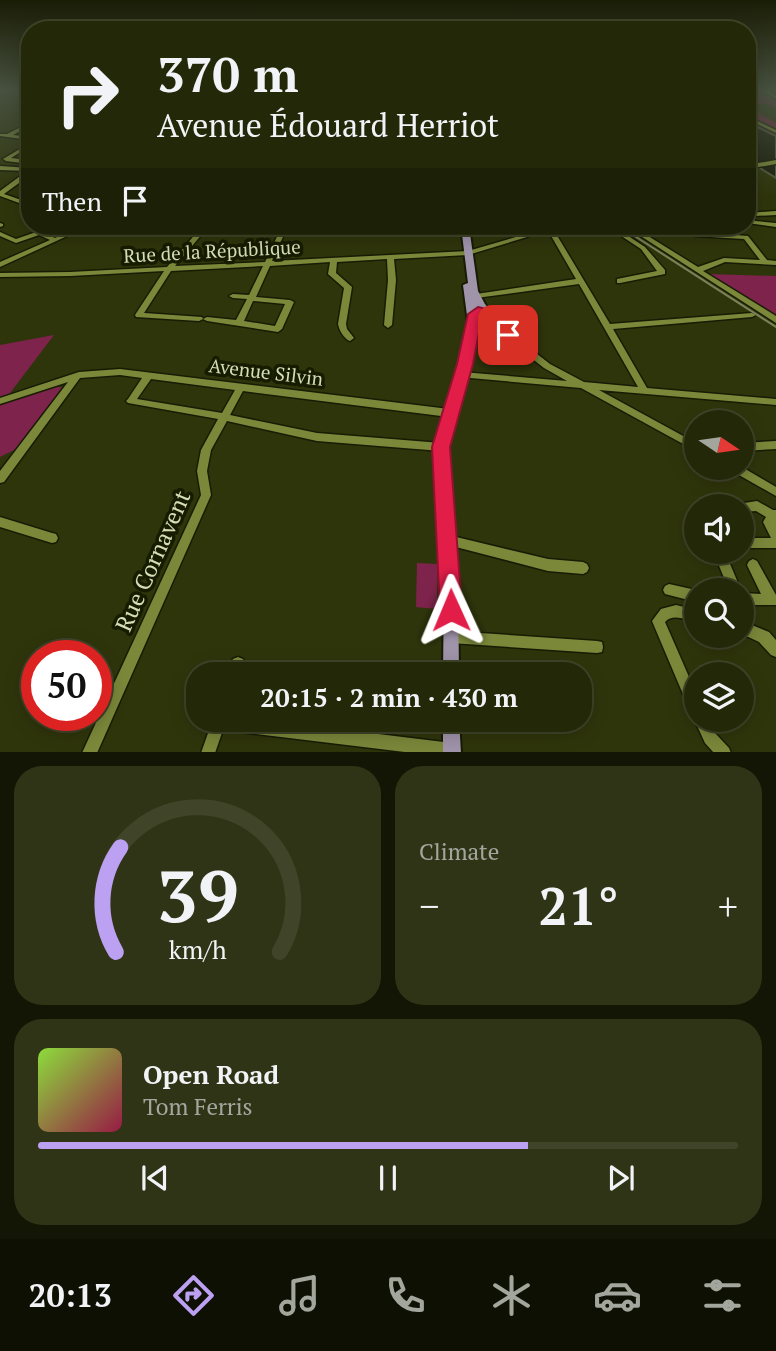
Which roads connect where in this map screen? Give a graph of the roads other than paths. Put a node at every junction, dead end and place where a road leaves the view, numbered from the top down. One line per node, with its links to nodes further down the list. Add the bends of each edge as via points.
1 (21, 128): 3 (street)
2 (0, 135): 3 (street)
3 (7, 136): 4 (street); 5 (street)
4 (0, 140)
5 (21, 140)
6 (21, 148): 7 (street, via 6,159)
7 (21, 161)
8 (776, 162): 9 (street)
9 (756, 165)
10 (0, 168): 11 (street)
11 (21, 170)
12 (21, 181): 13 (street)
13 (0, 194): 14 (street)
14 (21, 202)
15 (756, 213): 16 (street)
16 (776, 213)
17 (756, 223): 18 (street)
18 (776, 225)
19 (0, 234): 20 (street, via 16,241)
20 (33, 235)
21 (44, 235): 31 (street)
22 (66, 235): 31 (street)
23 (197, 235): 39 (street)
24 (280, 235): 38 (street)
25 (466, 235): 32 (main road)
26 (528, 235): 32 (street, Rue de la République)
27 (551, 235): 42 (street)
28 (623, 235): 43 (street, via 643,248 662,272)
29 (642, 235): 40 (street)
30 (712, 235): 35 (street, via 746,237)
31 (55, 240): 37 (street)
32 (468, 253): 33 (street, Rue de la République); 45 (main road); 47 (main road, via 464,259)
33 (390, 258): 34 (street, Rue de la République); 52 (street)
34 (334, 261): 38 (street, Rue de la République); 54 (street, via 332,274 348,289)
35 (765, 262): 36 (street); 40 (street, via 723,260)
36 (776, 262)
37 (0, 265)
38 (265, 265): 39 (street, Rue de la République); 46 (street)
39 (169, 269): 41 (street, Rue de la République); 49 (street, via 139,315)
40 (698, 270): 50 (street)
41 (0, 275)
42 (581, 281): 45 (street); 53 (street)
43 (620, 281)
44 (233, 296): 46 (street)
45 (476, 296): 47 (main road)
46 (251, 298): 51 (street); 51 (street, via 290,302 278,329)
47 (480, 309): 59 (main road, via 472,324); 60 (street, via 526,351)
48 (752, 315): 53 (street)
49 (203, 319): 51 (street)
50 (776, 320)
51 (239, 323)
52 (388, 326)
53 (607, 327): 62 (street)
54 (343, 329): 55 (street); 56 (street)
55 (330, 334)
56 (350, 338)
57 (79, 375): 58 (street, Avenue Silvin); 63 (street, Avenue Silvin); 71 (street)
58 (149, 375): 61 (street, Avenue Silvin); 66 (street, via 131,401)
59 (461, 375): 60 (street); 65 (main road)
60 (584, 386): 62 (street); 67 (street)
61 (241, 387): 65 (street, Avenue Silvin); 66 (street, Rue Cornavent)
62 (644, 390): 64 (street)
63 (0, 401)
64 (776, 402)
65 (449, 413): 70 (main road)
66 (225, 416): 70 (street, via 317,437); 100 (street, Rue Cornavent, via 206,450 202,471 206,495)
67 (684, 440)
68 (776, 445): 69 (street)
69 (754, 446)
70 (441, 447): 79 (main road)
71 (0, 479)
72 (754, 479): 73 (street)
73 (776, 492)
74 (754, 506): 75 (street)
75 (774, 514): 77 (street, via 769,522)
76 (0, 522): 78 (street)
77 (776, 536)
78 (52, 538)
79 (448, 540): 83 (street, via 548,565); 90 (main road)
80 (754, 543): 81 (street)
81 (776, 543)
82 (752, 565): 87 (street)
83 (583, 568)
84 (669, 590): 85 (street)
85 (684, 593)
86 (754, 599): 87 (street)
87 (773, 600)
88 (684, 613): 94 (street, via 665,613 658,621)
89 (754, 632): 92 (street)
90 (451, 637): 91 (street); 93 (main road)
91 (597, 647)
92 (776, 650)
93 (451, 662)
94 (684, 681)
95 (215, 732): 101 (street)
96 (304, 732): 99 (street)
97 (452, 732): 99 (main road)
98 (707, 732): 102 (street)
99 (452, 751)
100 (89, 752)
101 (208, 752)
102 (724, 752)

